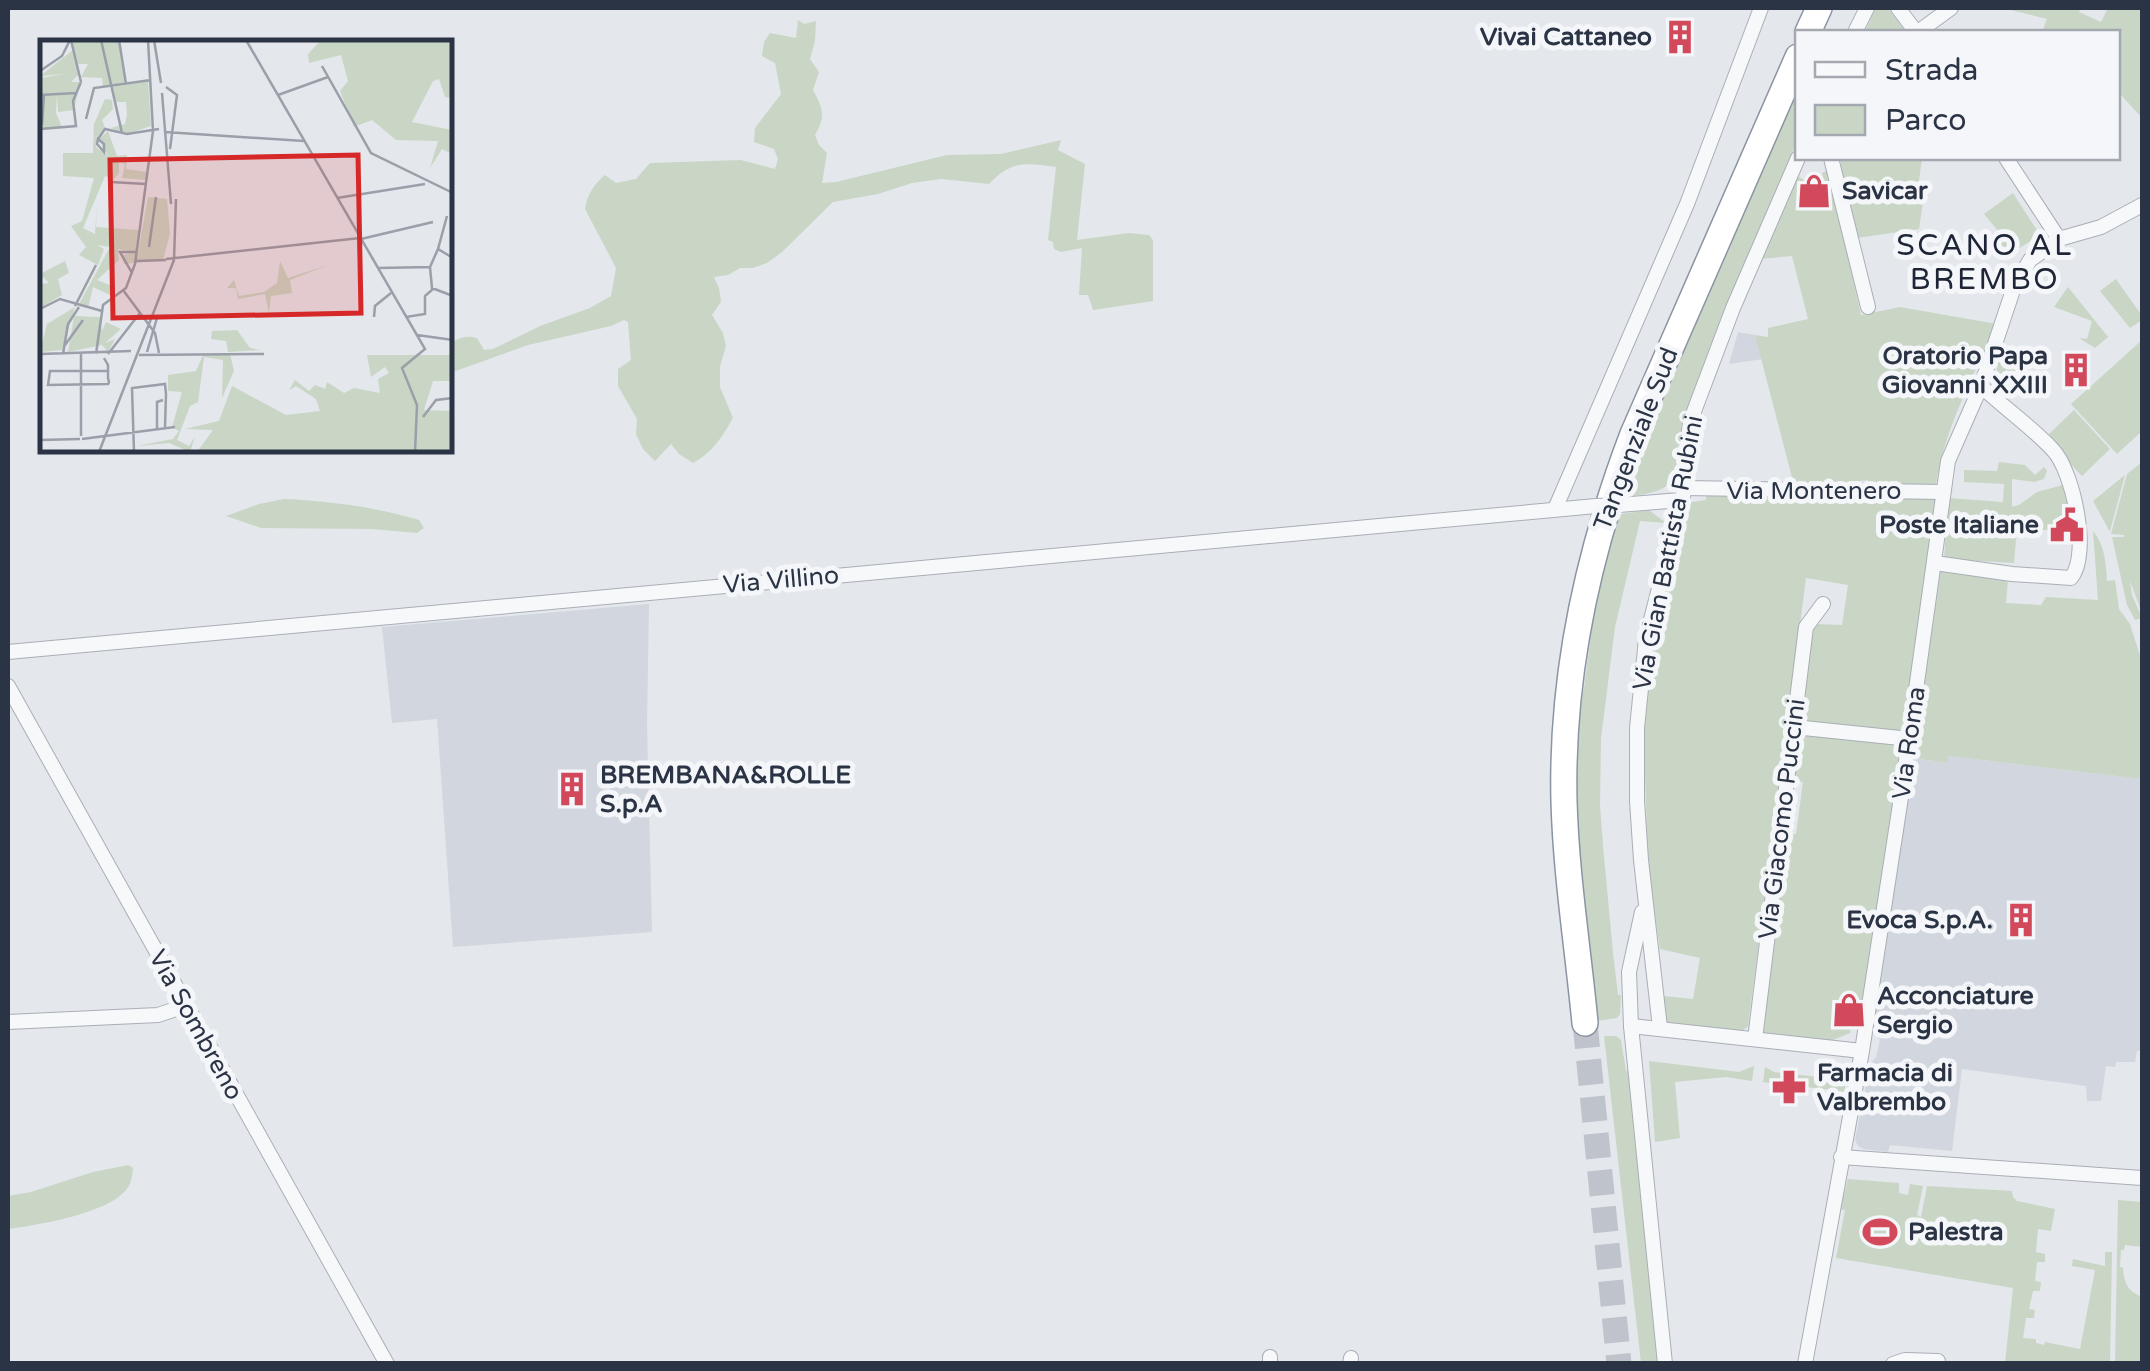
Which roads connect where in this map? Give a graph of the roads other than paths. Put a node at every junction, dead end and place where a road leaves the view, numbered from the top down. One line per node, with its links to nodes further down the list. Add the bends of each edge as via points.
1 (1761, 8): 16 (street, via 1687,204)
2 (1898, 8): 4 (street)
3 (1951, 8): 5 (street)
4 (1915, 30)
5 (1920, 30)
6 (1795, 64): 26 (highway, Tangenziale Sud, via 1634,434 1579,612 1564,774)
7 (1797, 160): 15 (street, Via Gian Battista Rubini, via 1690,422)
8 (1831, 160): 12 (street)
9 (2007, 160): 11 (street)
10 (2142, 205): 11 (street, Via Roma)
11 (2059, 239): 13 (street, Via Roma, via 2030,260 2014,287)
12 (1868, 308)
13 (1981, 386): 14 (street, Via Roma, via 1948,461); 17 (street, via 2064,464 2080,535 2078,569 2071,578)
14 (1943, 492): 15 (street, Via Montenero); 17 (street, Via Roma)
15 (1683, 494): 16 (street, Via Montenero, bridge); 23 (street, Via Gian Battista Rubini, via 1646,640 1639,696 1636,800)
16 (1555, 509): 19 (street, Via Villino)
17 (1935, 564): 22 (street, Via Roma)
18 (1823, 604): 21 (street, Via Giacomo Puccini, via 1806,627)
19 (8, 652)
20 (8, 686): 24 (street, Via Sombreno)
21 (1794, 727): 22 (street); 29 (street, Via Giacomo Puccini)
22 (1910, 739): 30 (street, Via Roma)
23 (1645, 896): 27 (street, via 1629,972); 28 (street, Via Gian Battista Rubini)
24 (185, 1006): 25 (street, via 158,1015); 34 (street, Via Sombreno)
25 (8, 1022)
26 (1585, 1023)
27 (1631, 1026): 28 (street); 35 (street)
28 (1660, 1028): 29 (street)
29 (1755, 1039): 30 (street)
30 (1862, 1051): 31 (street, Via Roma)
31 (1841, 1157): 32 (street); 36 (street, Via Roma)
32 (2142, 1178)
33 (1938, 1361): 37 (street)
34 (387, 1364)
35 (1666, 1364)
36 (1804, 1364)
37 (1893, 1364)

